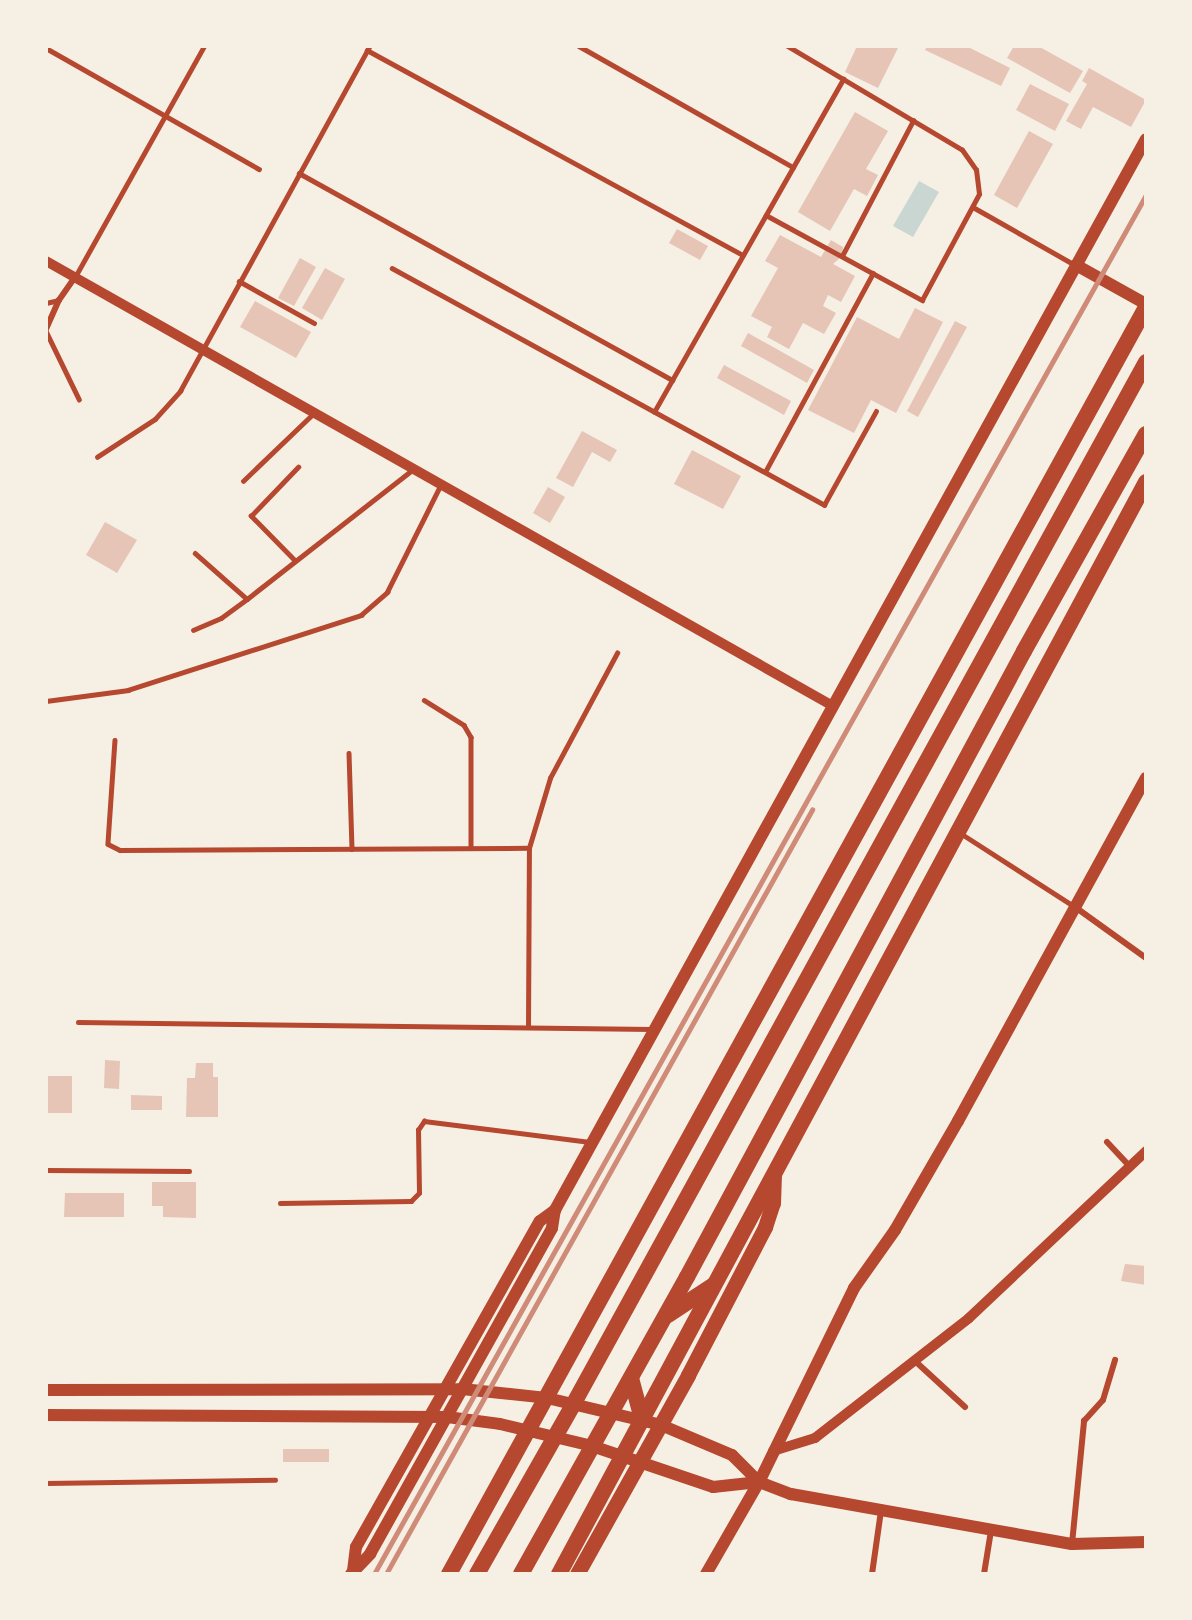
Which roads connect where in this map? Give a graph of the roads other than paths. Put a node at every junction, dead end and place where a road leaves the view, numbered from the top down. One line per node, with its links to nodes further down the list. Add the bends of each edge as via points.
1 (204, 46): 7 (lane)
2 (579, 46): 10 (lane)
3 (787, 46): 6 (lane)
4 (46, 48): 7 (lane)
5 (369, 48): 12 (lane); 15 (lane)
6 (843, 79): 8 (lane); 10 (lane)
7 (163, 117): 11 (lane); 21 (lane)
8 (913, 121): 13 (lane, via 962,150 973,162 979,186); 16 (lane)
9 (1146, 139): 18 (main road)
10 (793, 166): 14 (lane)
11 (259, 169)
12 (299, 173): 22 (lane); 30 (lane)
13 (973, 207): 18 (lane); 20 (lane, via 922,300)
14 (766, 214): 15 (lane); 16 (lane)
15 (743, 255): 30 (lane)
16 (842, 256): 20 (lane)
17 (46, 261): 21 (street)
18 (1076, 265): 25 (main road); 50 (main road)
19 (392, 268): 33 (lane)
20 (873, 273): 39 (lane)
21 (75, 277): 23 (street); 28 (street)
22 (239, 281): 26 (lane); 28 (lane)
23 (59, 300): 24 (lane); 27 (street)
24 (46, 303)
25 (1146, 306): 80 (highway)
26 (314, 323)
27 (46, 330): 31 (lane)
28 (201, 348): 34 (street); 36 (lane, via 172,401 155,419)
29 (1146, 362): 81 (highway)
30 (673, 380): 33 (lane)
31 (79, 399)
32 (876, 411): 39 (lane, via 824,505)
33 (654, 412): 39 (lane)
34 (314, 413): 38 (street); 40 (lane)
35 (1146, 434): 73 (highway, via 1018,661)
36 (97, 457)
37 (298, 467): 44 (lane, via 251,516)
38 (414, 469): 42 (street); 44 (lane)
39 (765, 472)
40 (243, 481)
41 (1146, 482): 54 (highway)
42 (441, 484): 49 (lane, via 387,592 361,615 128,690); 50 (street)
43 (195, 553): 45 (lane)
44 (295, 561): 45 (lane)
45 (247, 599): 46 (lane, via 221,618)
46 (194, 630)
47 (617, 653): 56 (lane, via 550,778)
48 (424, 700): 55 (lane, via 464,724 471,737)
49 (46, 701)
50 (834, 705): 62 (main road)
51 (116, 740): 57 (lane, via 108,844 120,850)
52 (349, 753): 57 (lane)
53 (1146, 778): 58 (main road)
54 (959, 833): 58 (street); 69 (highway)
55 (471, 848): 56 (lane); 57 (lane)
56 (529, 848): 61 (lane)
57 (352, 849)
58 (1075, 907): 59 (street); 92 (main road, via 895,1230 854,1288)
59 (1146, 958)
60 (78, 1022): 61 (lane)
61 (528, 1027): 62 (lane)
62 (655, 1029): 63 (main road)
63 (593, 1142): 70 (lane, via 424,1121 418,1130 419,1193 411,1201); 71 (main road)
64 (1107, 1142): 66 (street)
65 (1146, 1151): 66 (street)
66 (1129, 1166): 75 (street, via 969,1318)
67 (46, 1170): 68 (lane)
68 (189, 1171)
69 (774, 1175): 72 (highway); 88 (main road, via 765,1227)
70 (280, 1203)
71 (555, 1210): 77 (main road, via 540,1221); 78 (main road, via 552,1228)
72 (715, 1284): 73 (highway); 87 (highway)
73 (666, 1316): 76 (highway)
74 (1115, 1360): 100 (street, via 1103,1400 1085,1417)
75 (915, 1361): 82 (street); 92 (street, via 815,1438)
76 (631, 1378): 83 (highway); 87 (highway)
77 (445, 1389): 78 (main road); 79 (main road); 85 (main road)
78 (462, 1389): 80 (main road); 86 (main road)
79 (46, 1390)
80 (547, 1398): 81 (main road); 89 (highway)
81 (574, 1403): 83 (main road); 90 (highway)
82 (965, 1407)
83 (613, 1411): 87 (main road); 91 (highway)
84 (46, 1415): 85 (main road)
85 (430, 1416): 86 (main road); 101 (main road, via 356,1547)
86 (447, 1417): 89 (main road); 101 (main road, via 370,1554)
87 (642, 1419): 88 (main road); 93 (highway)
88 (661, 1425): 93 (main road); 95 (main road, via 732,1455)
89 (528, 1430): 90 (main road); 102 (highway)
90 (555, 1437): 91 (main road); 103 (highway)
91 (592, 1446): 93 (main road); 104 (highway)
92 (773, 1451): 95 (main road)
93 (632, 1459): 95 (main road, via 713,1487); 105 (highway); 106 (main road)
94 (275, 1480): 96 (lane)
95 (759, 1482): 97 (main road, via 791,1494); 107 (main road)
96 (46, 1483)
97 (881, 1511): 98 (main road); 108 (street)
98 (991, 1531): 100 (main road); 109 (street)
99 (1146, 1542): 100 (main road)
100 (1072, 1544)
101 (352, 1572)
102 (449, 1574)
103 (477, 1574)
104 (521, 1574)
105 (559, 1574)
106 (577, 1574)
107 (706, 1574)
108 (872, 1574)
109 (984, 1574)

